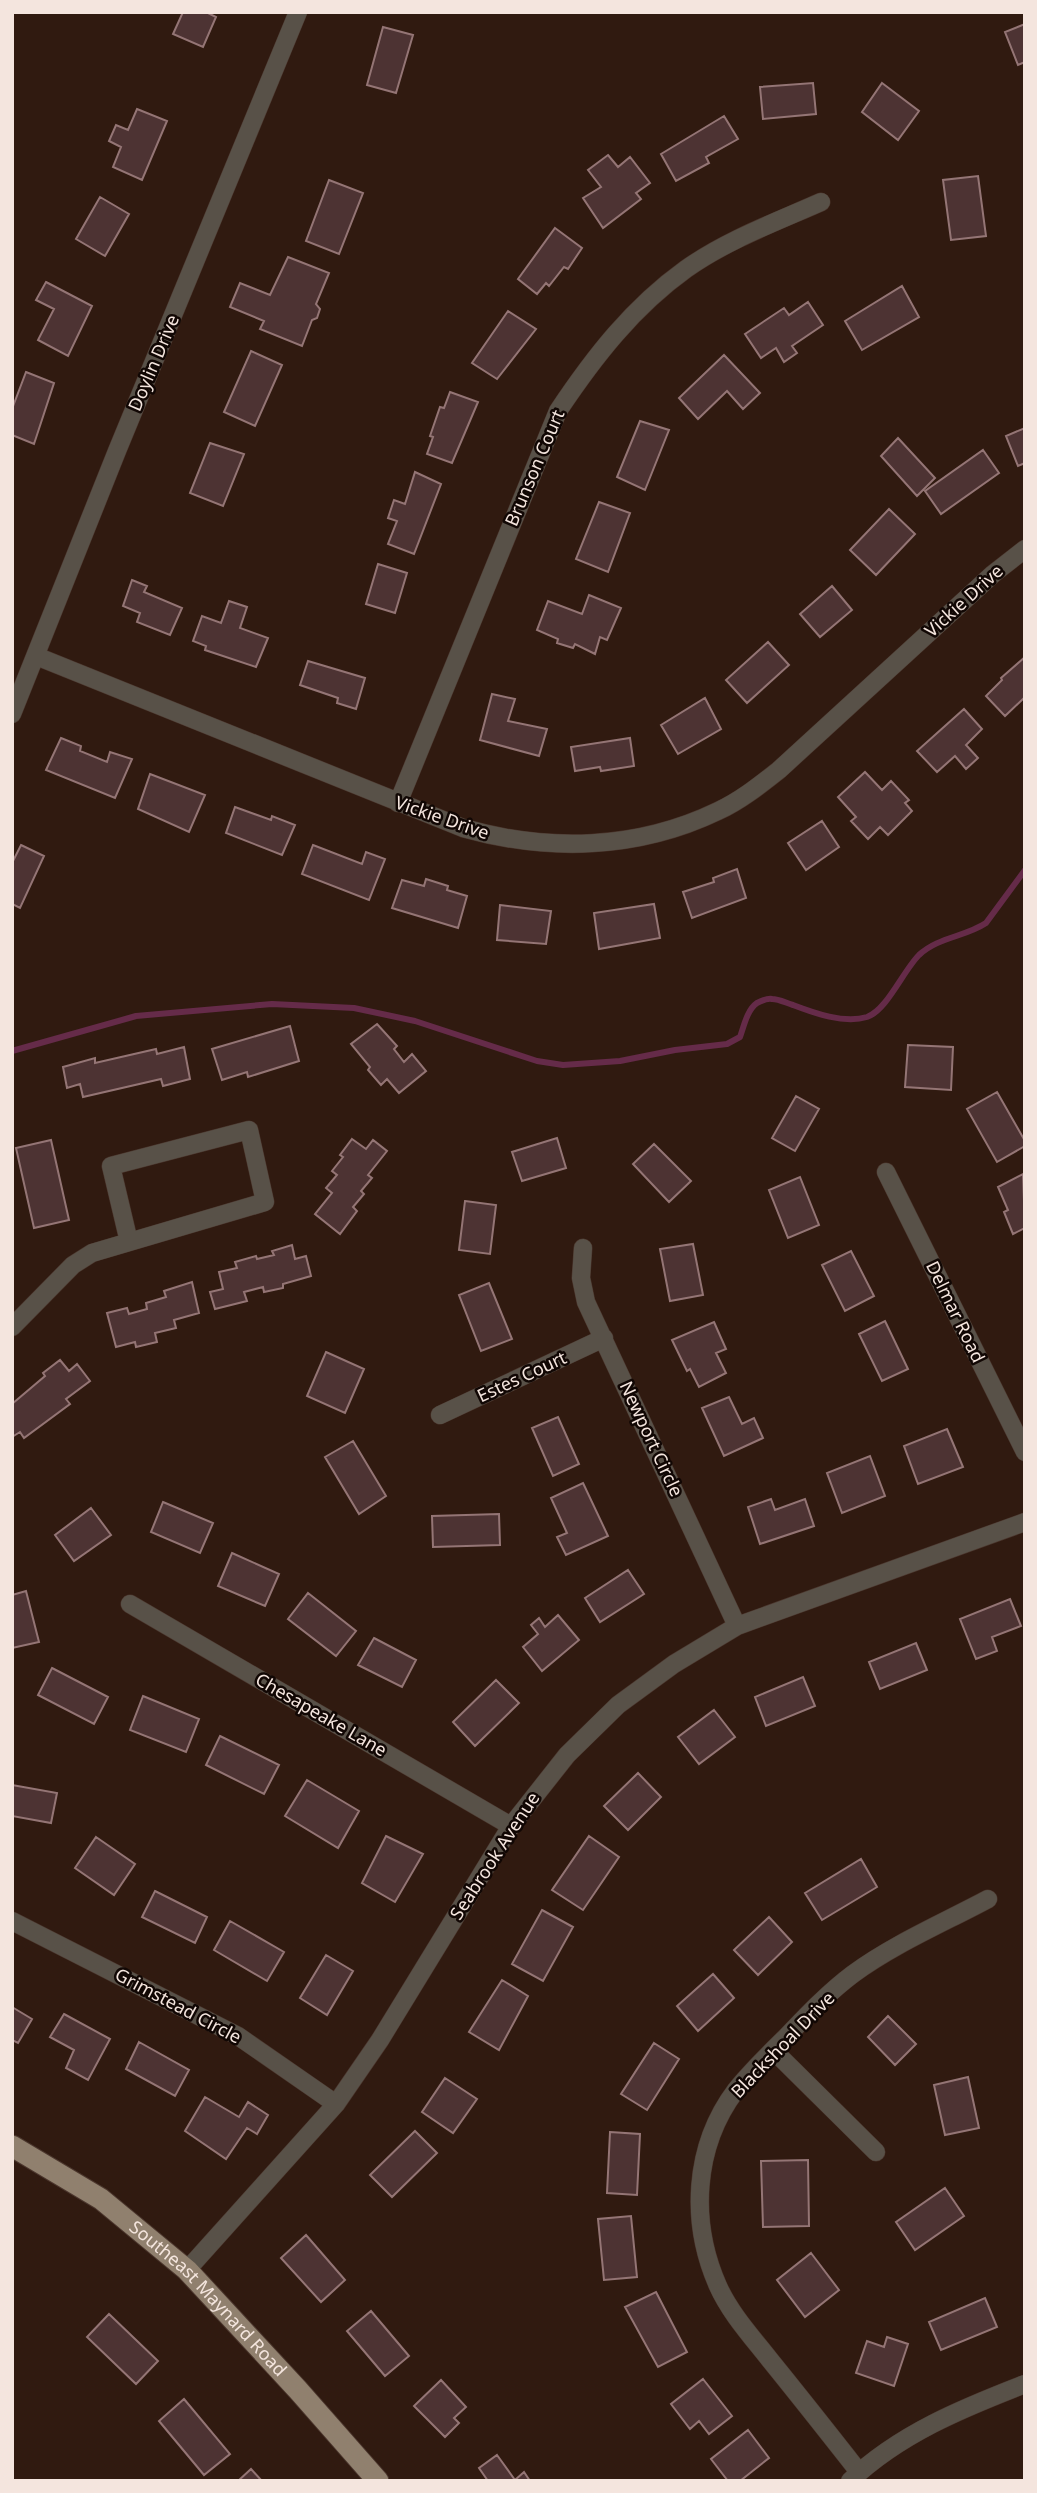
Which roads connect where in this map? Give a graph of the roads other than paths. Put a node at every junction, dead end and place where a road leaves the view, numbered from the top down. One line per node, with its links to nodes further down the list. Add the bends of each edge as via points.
1 (298, 12): 4 (street, Doylin Drive)
2 (821, 202): 6 (street, Brunson Court, via 688,268 632,315 579,380 558,411)
3 (1025, 549): 6 (street, Vickie Drive, via 779,770 719,811 692,823 600,843 528,843 463,828)
4 (36, 656): 5 (street, Doylin Drive); 6 (street, Vickie Drive)
5 (12, 714)
6 (398, 803)
7 (886, 1172): 13 (street, Delmar Road)
8 (128, 1242): 8 (street, via 111,1166 248,1130 265,1202); 10 (street, via 92,1253 73,1265)
9 (583, 1248): 11 (street, Newport Circle, via 581,1278 586,1302)
10 (12, 1327)
11 (604, 1338): 12 (street, Estes Court); 16 (street, Newport Circle)
12 (440, 1415)
13 (1025, 1452)
14 (1025, 1522): 16 (street, Seabrook Avenue)
15 (130, 1604): 17 (street, Chesapeake Lane)
16 (737, 1626): 17 (street, Seabrook Avenue, via 618,1705 567,1755)
17 (511, 1826): 21 (street, Seabrook Avenue, via 380,2040)
18 (988, 1899): 20 (street, Blackshoal Drive, via 854,1974)
19 (12, 1921): 21 (street, Grimstead Circle, via 238,2036)
20 (773, 2050): 23 (street); 26 (street, Blackshoal Drive, via 737,2090 708,2145 700,2182 701,2234 719,2289 739,2321)
21 (335, 2104): 24 (street, Seabrook Avenue)
22 (12, 2146): 24 (main road, Southeast Maynard Road, via 101,2199)
23 (876, 2152)
24 (187, 2270): 27 (main road, Southeast Maynard Road)
25 (1025, 2384): 26 (street, via 957,2410)
26 (855, 2476)
27 (378, 2481)

